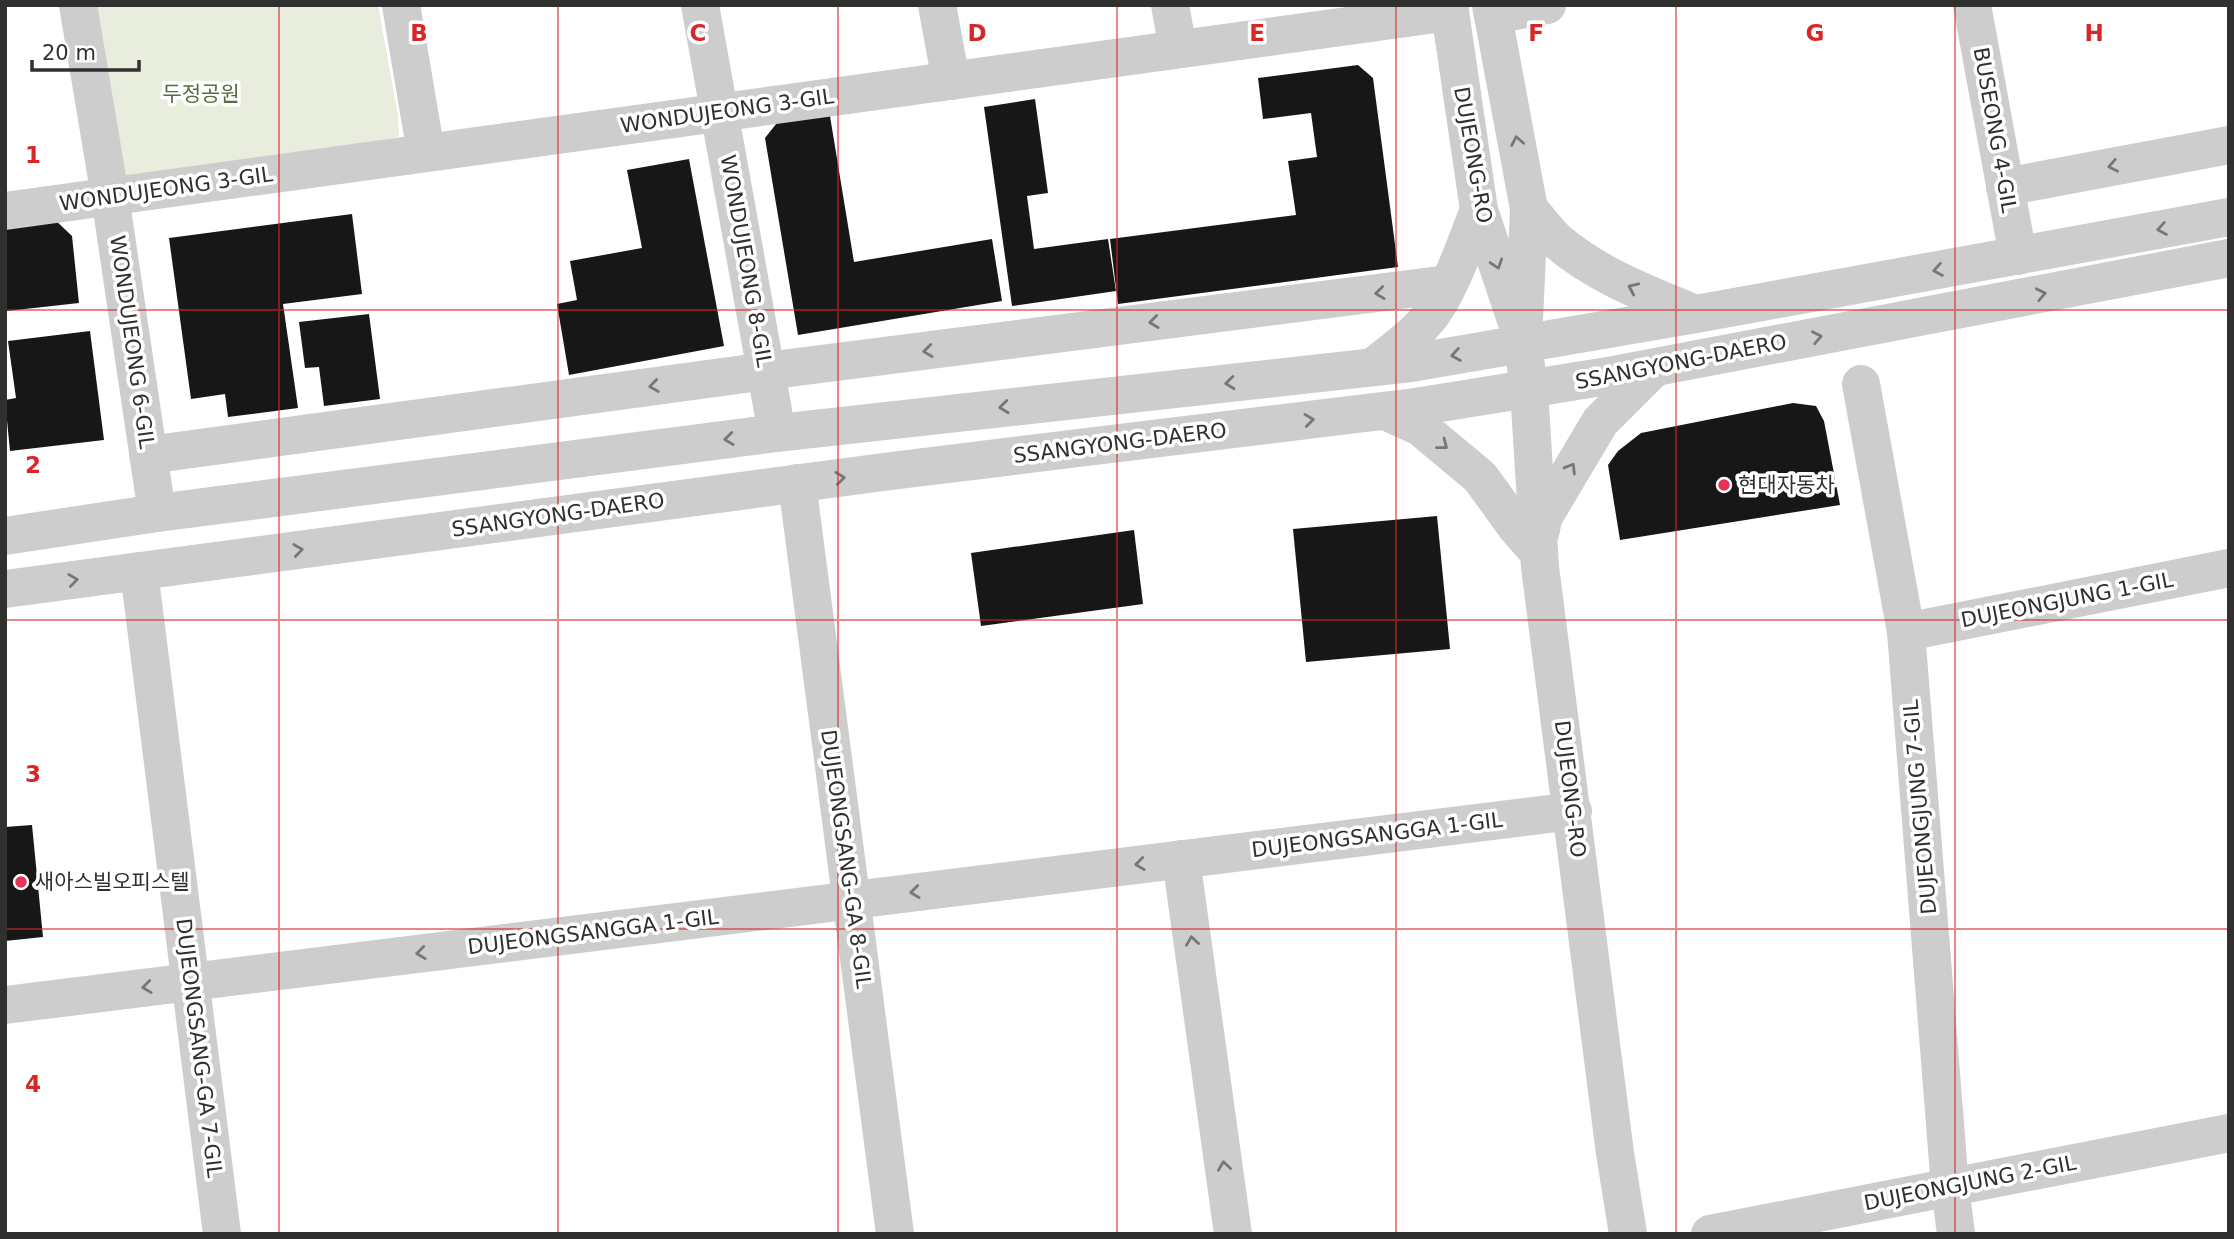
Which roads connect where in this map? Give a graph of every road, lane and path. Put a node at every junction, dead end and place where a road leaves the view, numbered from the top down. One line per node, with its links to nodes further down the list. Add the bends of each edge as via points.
1 (78, 5): 16 (street, WONDUJEONG 6-GIL)
2 (401, 5): 14 (street)
3 (700, 5): 12 (street, WONDUJEONG 8-GIL)
4 (937, 5): 11 (street)
5 (1170, 5): 10 (street)
6 (1547, 5): 9 (street)
7 (1972, 5): 15 (street, BUSEONG 4-GIL)
8 (1449, 8): 10 (street, WONDUJEONG 3-GIL); 18 (street, DUJEONG-RO)
9 (1492, 10): 17 (street, DUJEONG-RO, one-way to 9)
10 (1178, 49): 11 (street, WONDUJEONG 3-GIL)
11 (951, 80): 12 (street, WONDUJEONG 3-GIL)
12 (720, 112): 14 (street, WONDUJEONG 3-GIL); 28 (street, WONDUJEONG 8-GIL)
13 (2229, 145): 15 (street, one-way to 15)
14 (426, 153): 16 (street, WONDUJEONG 3-GIL)
15 (2005, 187): 21 (street, BUSEONG 4-GIL)
16 (110, 196): 19 (street, WONDUJEONG 3-GIL); 33 (street, WONDUJEONG 6-GIL)
17 (1529, 209): 24 (street, one-way to 17, via 1587,264 1555,240); 25 (street, DUJEONG-RO)
18 (1479, 210): 23 (street); 25 (street, DUJEONG-RO, one-way to 25)
19 (5, 211)
20 (2229, 217): 21 (street, SSANGYONG-DAERO, one-way to 21)
21 (2018, 256): 24 (street, SSANGYONG-DAERO, one-way to 24)
22 (2229, 258): 27 (street, SSANGYONG-DAERO, one-way to 22)
23 (1448, 285): 26 (street, via 1436,308); 28 (street, one-way to 28)
24 (1696, 314): 25 (street, SSANGYONG-DAERO)
25 (1523, 343): 26 (street, SSANGYONG-DAERO, one-way to 26); 30 (street, DUJEONG-RO)
26 (1373, 367): 32 (street, SSANGYONG-DAERO, one-way to 32)
27 (1654, 368): 30 (street, SSANGYONG-DAERO); 37 (street, one-way to 27, via 1543,518 1577,458 1600,422)
28 (766, 371): 32 (street, WONDUJEONG 8-GIL); 33 (street, one-way to 33)
29 (1861, 384): 41 (street, DUJEONGJUNG 7-GIL)
30 (1529, 390): 31 (street, SSANGYONG-DAERO); 37 (street, DUJEONG-RO)
31 (1385, 411): 34 (street, SSANGYONG-DAERO, one-way to 31); 37 (street, one-way to 37, via 1420,427 1480,477)
32 (777, 433): 35 (street, SSANGYONG-DAERO, one-way to 35)
33 (148, 455): 35 (street, WONDUJEONG 6-GIL)
34 (797, 483): 39 (street, SSANGYONG-DAERO, one-way to 34); 44 (street, DUJEONGSANG-GA 8-GIL)
35 (157, 513): 36 (street, SSANGYONG-DAERO)
36 (5, 536)
37 (1539, 553): 42 (street, DUJEONG-RO)
38 (2229, 568): 41 (street, DUJEONGJUNG 1-GIL)
39 (139, 571): 40 (street, SSANGYONG-DAERO, one-way to 39); 45 (street, DUJEONGSANG-GA 7-GIL)
40 (5, 589)
41 (1906, 632): 48 (street, DUJEONGJUNG 7-GIL)
42 (1573, 811): 43 (street, DUJEONGSANGGA 1-GIL); 52 (street, DUJEONG-RO)
43 (1181, 859): 44 (street, DUJEONGSANGGA 1-GIL, one-way to 44); 51 (street, one-way to 43)
44 (852, 900): 45 (street, DUJEONGSANGGA 1-GIL, one-way to 45); 50 (street, DUJEONGSANG-GA 8-GIL)
45 (190, 982): 46 (street, DUJEONGSANGGA 1-GIL, one-way to 46); 49 (street, DUJEONGSANG-GA 7-GIL)
46 (5, 1004)
47 (2229, 1133): 48 (street, DUJEONGJUNG 2-GIL)
48 (1950, 1187): 53 (street, DUJEONGJUNG 2-GIL); 54 (street, DUJEONGJUNG 7-GIL)
49 (222, 1234)
50 (895, 1234)
51 (1233, 1234)
52 (1628, 1234)
53 (1710, 1234)
54 (1956, 1234)

